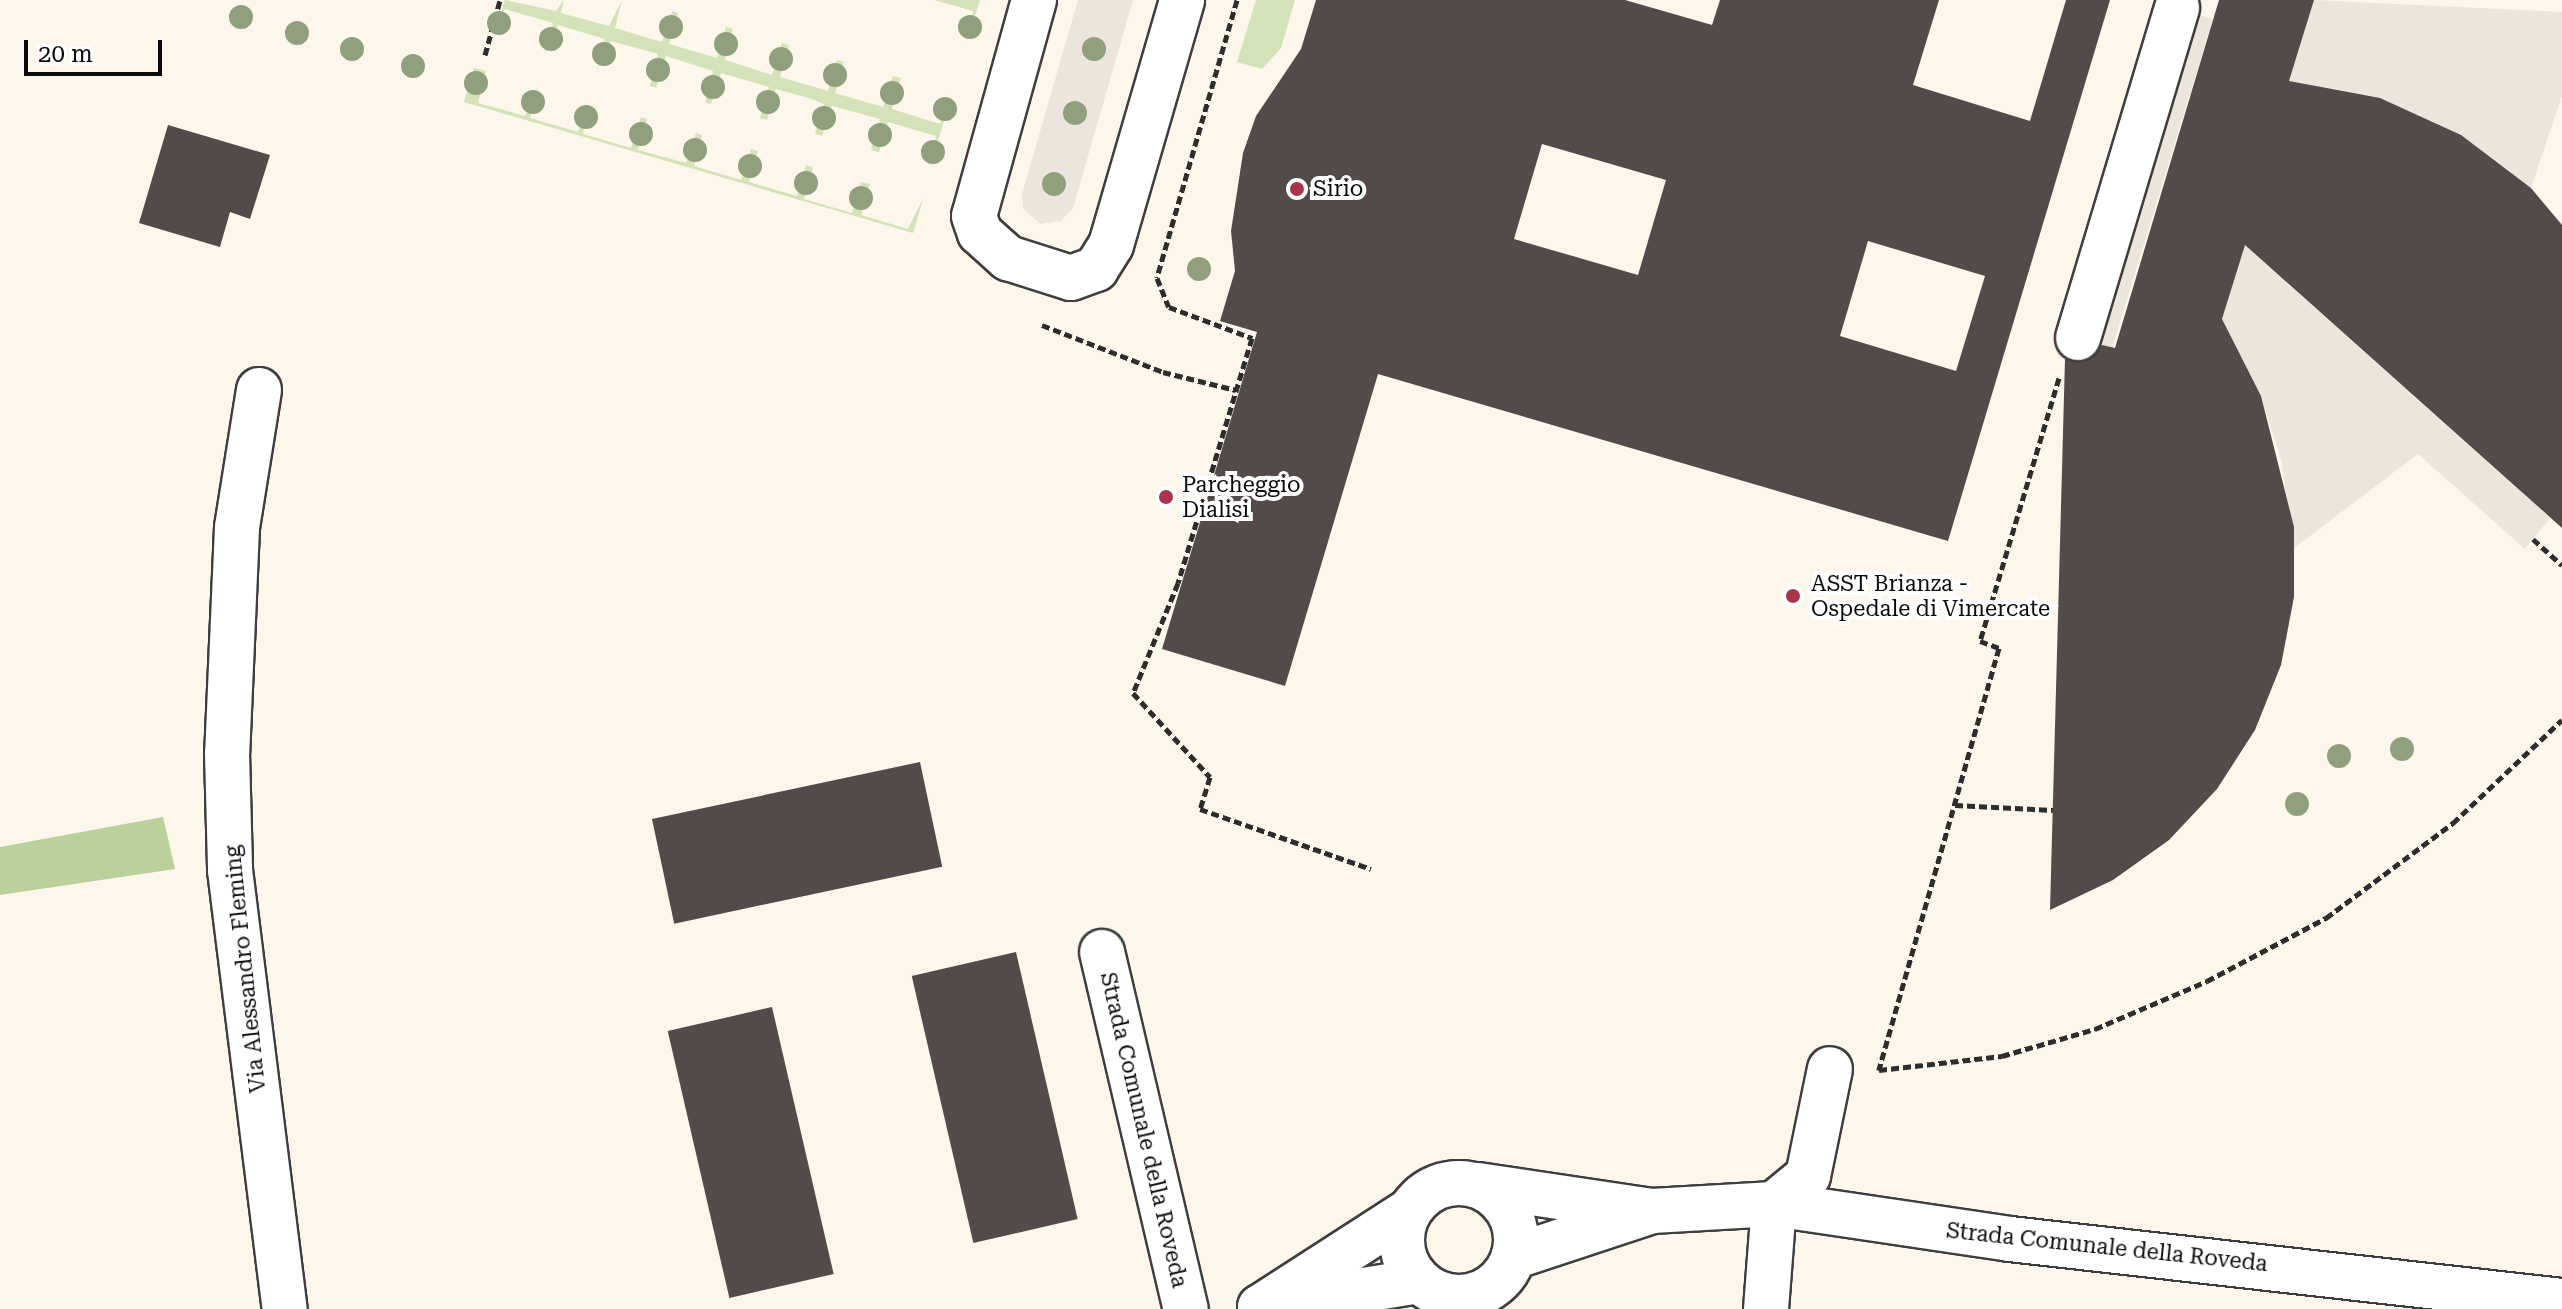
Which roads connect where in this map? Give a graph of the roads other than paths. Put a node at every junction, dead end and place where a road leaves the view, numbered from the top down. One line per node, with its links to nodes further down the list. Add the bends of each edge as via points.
1 (1034, 0): 2 (street, via 974,216 980,233 1008,258 1071,278 1096,269 1111,245)
2 (1182, 0)
3 (2177, 8): 4 (street)
4 (2071, 350)
5 (259, 390): 17 (street, Via Alessandro Fleming, via 237,528 227,753 230,870)
6 (1102, 952): 18 (street, Strada Comunale della Roveda)
7 (1830, 1069): 9 (street, via 1808,1176)
8 (1472, 1184): 10 (street, Strada Comunale della Roveda, via 1436,1187); 11 (street, Strada Comunale della Roveda); 12 (street, via 1503,1203 1512,1219)
9 (1774, 1204): 11 (street, Strada Comunale della Roveda); 14 (street, Strada Comunale della Roveda, via 2010,1239); 19 (street)
10 (1409, 1211): 13 (street, via 1402,1247); 16 (street, Strada Comunale della Roveda)
11 (1652, 1211): 12 (street, Strada Comunale della Roveda)
12 (1513, 1257): 15 (street, Strada Comunale della Roveda)
13 (1419, 1281): 15 (street, Strada Comunale della Roveda, via 1435,1292); 16 (street, Strada Comunale della Roveda)
14 (2562, 1301)
15 (1473, 1302)
16 (1256, 1308)
17 (285, 1309)
18 (1186, 1309)
19 (1766, 1309)

